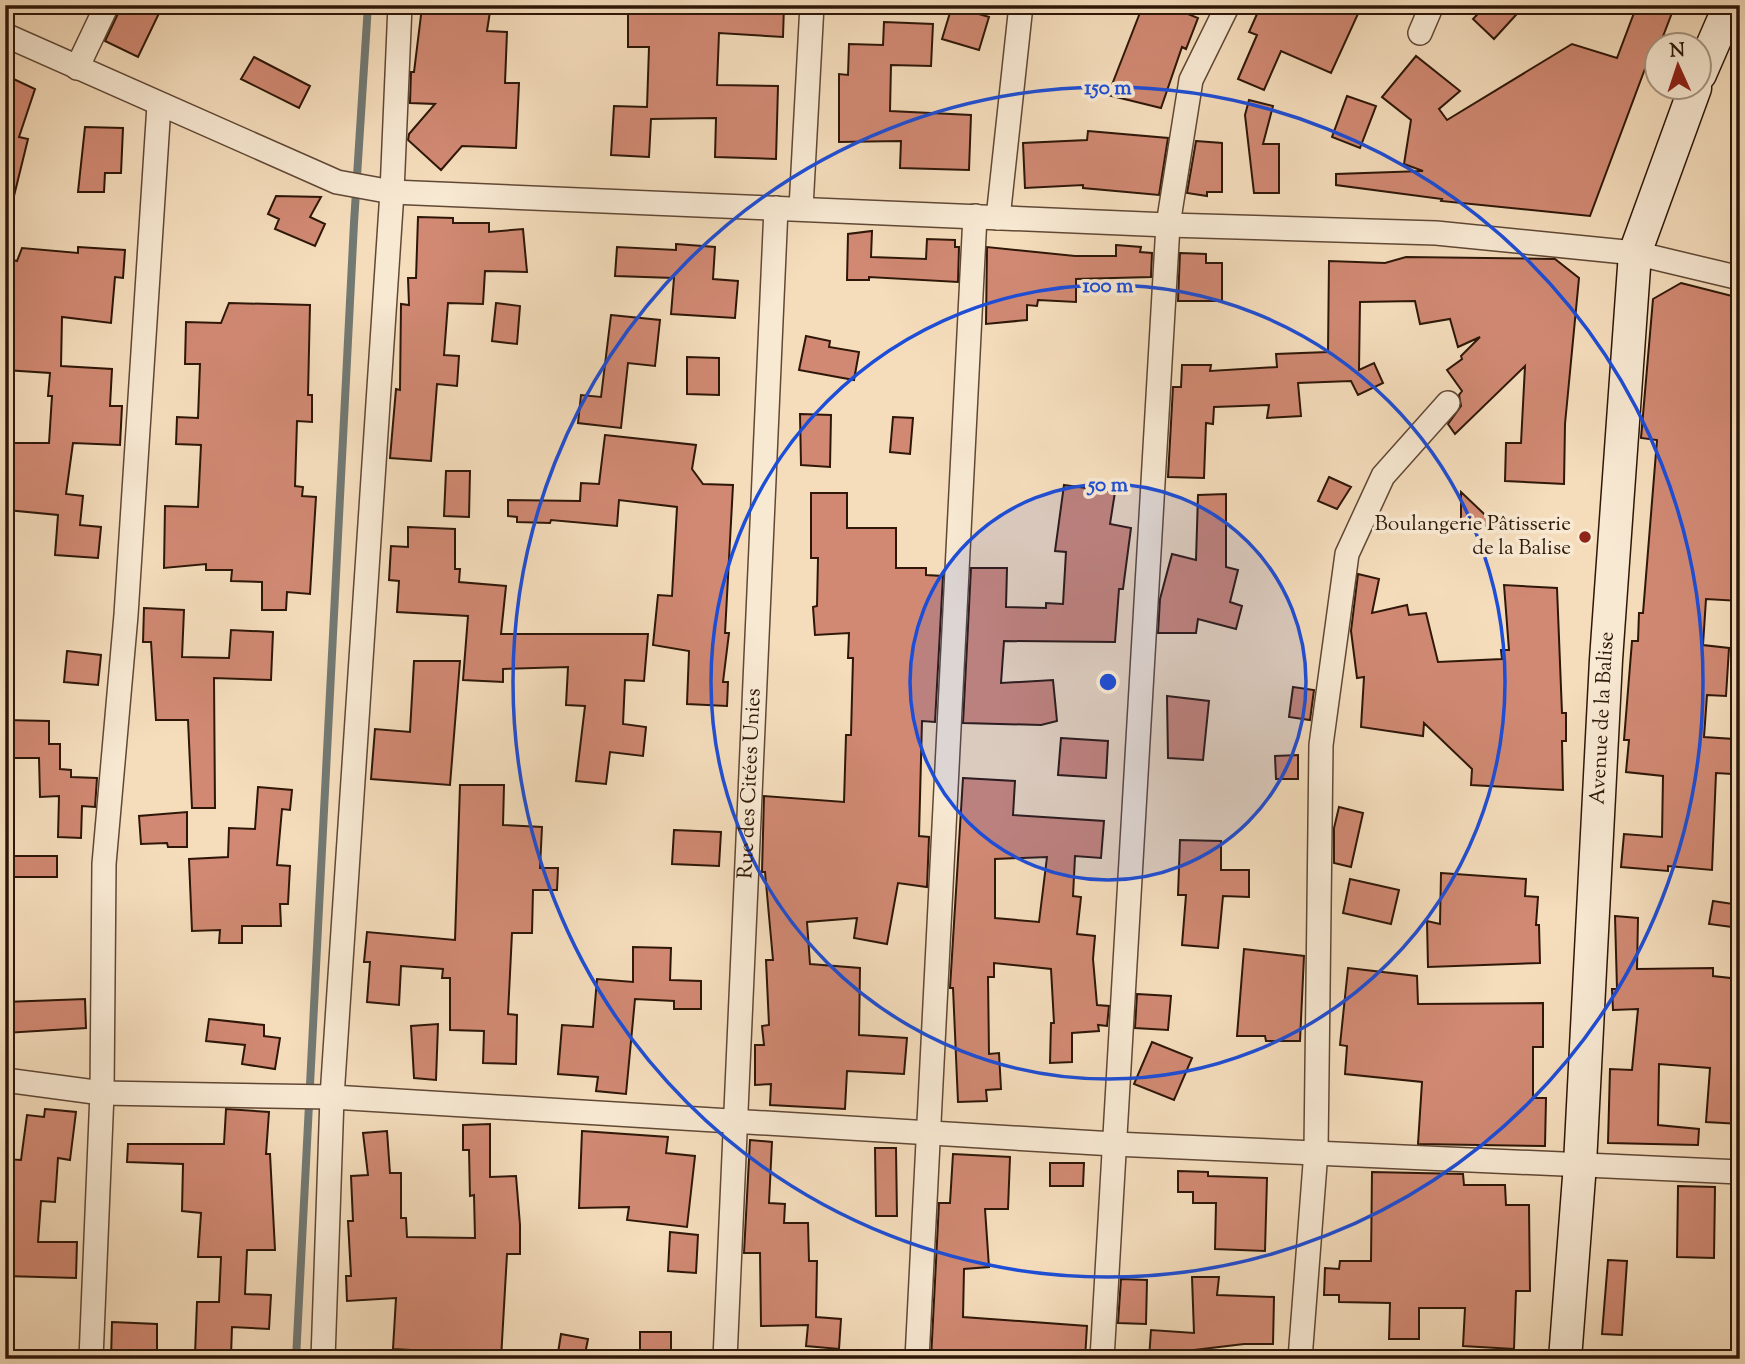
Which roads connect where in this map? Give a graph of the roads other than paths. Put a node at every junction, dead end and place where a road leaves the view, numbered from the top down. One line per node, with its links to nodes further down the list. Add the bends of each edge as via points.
1 (107, 5): 11 (street)
2 (400, 5): 14 (street)
3 (813, 5): 16 (street)
4 (1021, 5): 17 (street)
5 (1228, 5): 18 (street, via 1191,80)
6 (1432, 5): 8 (street)
7 (1730, 5): 10 (street)
8 (1420, 33)
9 (5, 35): 11 (street)
10 (1714, 41)
11 (77, 68): 13 (street)
12 (1690, 102): 19 (street, Avenue de la Balise)
13 (159, 105): 14 (street, via 337,182); 23 (street, via 126,615 104,864)
14 (392, 192): 15 (street); 24 (street)
15 (776, 208): 16 (street); 25 (street, Rue des Citées Unies)
16 (801, 208): 17 (street)
17 (987, 217): 18 (street); 26 (street)
18 (1168, 225): 19 (street, via 1436,233); 27 (street)
19 (1635, 253): 20 (street); 29 (street, Avenue de la Balise, via 1606,660)
20 (1740, 278)
21 (1448, 403): 28 (street, via 1383,476 1347,554 1321,745)
22 (5, 1080): 23 (street)
23 (102, 1093): 24 (street); 31 (street)
24 (314, 1097): 25 (street); 32 (street)
25 (738, 1123): 26 (street); 33 (street, Rue des Citées Unies)
26 (928, 1132): 27 (street); 34 (street)
27 (1114, 1144): 28 (street); 35 (street)
28 (1316, 1151): 29 (street); 36 (street)
29 (1580, 1164): 30 (street); 37 (street, Avenue de la Balise)
30 (1740, 1172)
31 (91, 1359)
32 (323, 1359)
33 (725, 1359)
34 (917, 1359)
35 (1102, 1359)
36 (1300, 1359)
37 (1565, 1359)

